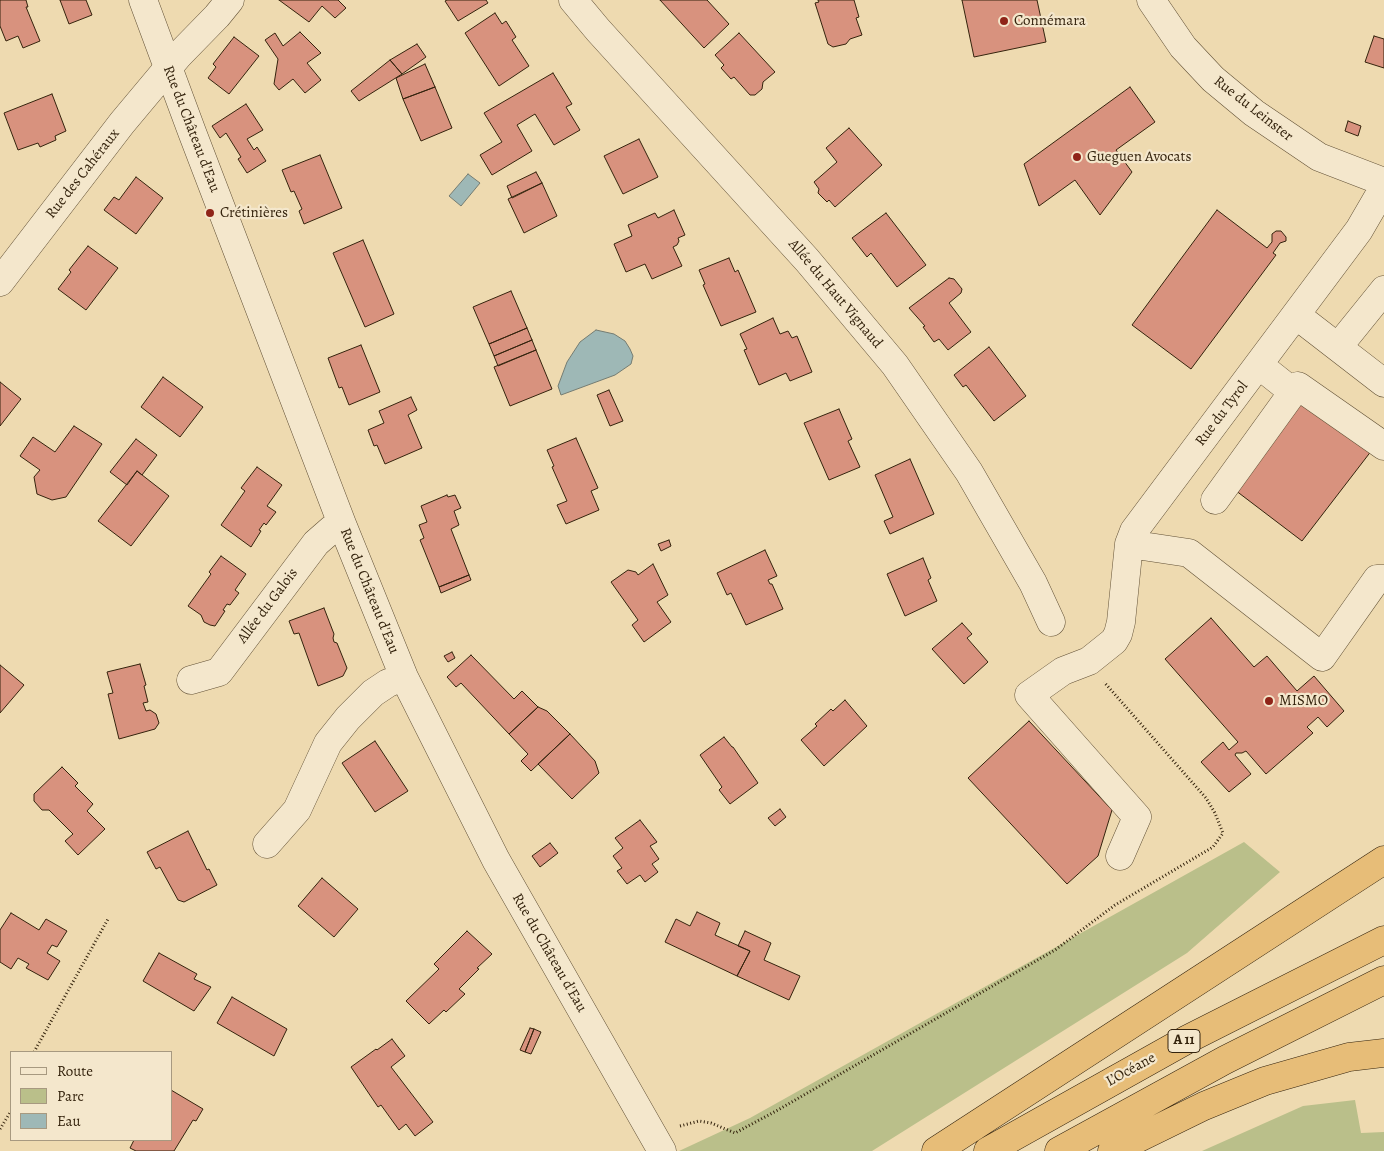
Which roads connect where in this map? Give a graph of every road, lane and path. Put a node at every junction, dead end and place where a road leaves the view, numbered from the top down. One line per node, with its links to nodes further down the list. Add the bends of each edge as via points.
1 (143, 0): 5 (street, Rue du Château d'Eau)
2 (230, 0): 5 (street, Rue des Cahéraux)
3 (573, 0): 20 (street, Allée du Haut Vignaud, via 807,260 894,365 969,472 1033,583)
4 (1151, 0): 6 (street, Rue du Leinster, via 1183,47 1213,79 1254,113 1319,157)
5 (168, 68): 8 (street, Rue des Cahéraux); 17 (street, Rue du Château d'Eau)
6 (1384, 182)
7 (1384, 187): 10 (street, Rue du Tyrol, via 1360,230)
8 (0, 282)
9 (1384, 290): 11 (street)
10 (1296, 315): 11 (street); 12 (street, Rue du Tyrol)
11 (1338, 347): 13 (street)
12 (1259, 365): 14 (street); 18 (street, Rue du Tyrol, via 1134,531)
13 (1384, 383)
14 (1293, 392): 15 (street, via 1298,386); 16 (street)
15 (1384, 446)
16 (1215, 500)
17 (342, 524): 22 (street, Rue du Château d'Eau); 23 (street, Allée du Galois, via 316,543 219,672)
18 (1128, 544): 19 (street, via 1189,553 1322,657 1377,579); 21 (street, Rue du Tyrol, via 1118,634)
19 (1384, 580)
20 (1051, 622)
21 (1098, 653): 25 (street, Rue du Tyrol, via 1089,661 1062,670 1029,695 1137,817); 34 (path, via 1102,679 1206,798 1215,813 1223,833 1213,847 1116,905 1055,950 786,1106 735,1133 711,1123 699,1122 681,1126)
22 (404, 677): 24 (street, via 373,693 348,718 328,743 297,810); 34 (street, Rue du Château d'Eau, via 496,860)
23 (191, 680)
24 (267, 844)
25 (1120, 856)
26 (1384, 860): 35 (highway)
27 (108, 919): 30 (path)
28 (1384, 940): 36 (highway, L’Océane / A 11, via 1188,1039)
29 (1384, 980): 37 (highway, A 11, via 1225,1060)
30 (35, 1051)
31 (1384, 1053): 38 (highway, via 1349,1057 1265,1081 1204,1106)
32 (10, 1113): 33 (path)
33 (0, 1130)
34 (658, 1144)
35 (936, 1151)
36 (988, 1151)
37 (1059, 1151)
38 (1112, 1151)

